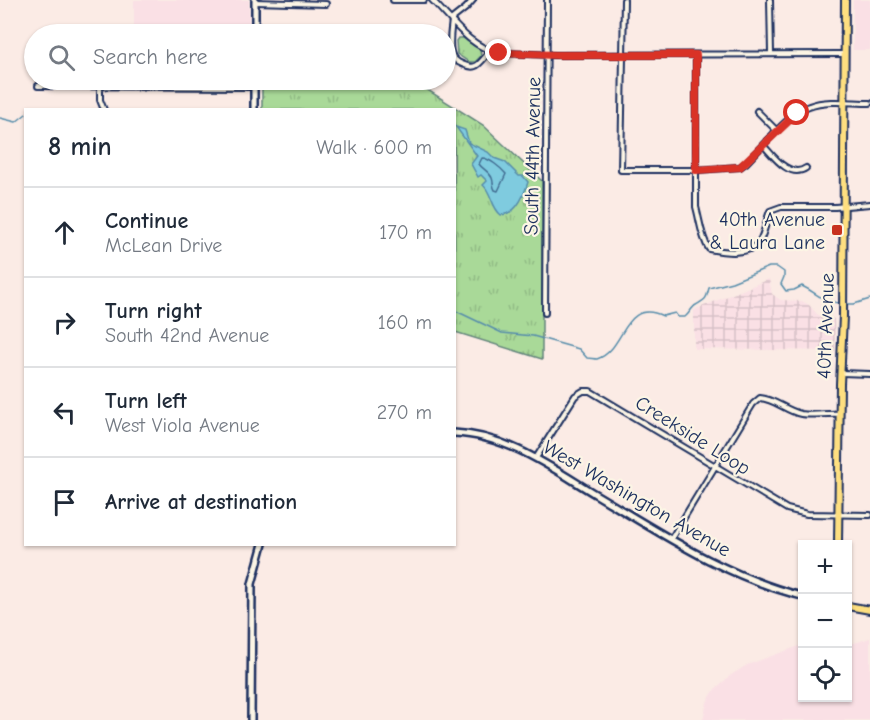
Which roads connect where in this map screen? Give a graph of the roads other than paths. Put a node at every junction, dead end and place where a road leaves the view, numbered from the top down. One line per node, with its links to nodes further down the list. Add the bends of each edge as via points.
1 (393, 0): 2 (street)
2 (424, 0)
3 (432, 0): 11 (street)
4 (473, 0): 11 (street)
5 (547, 0): 17 (street, South 44th Avenue)
6 (624, 0): 19 (street)
7 (770, 0): 18 (street)
8 (845, 0): 20 (main road, 40th Avenue)
9 (255, 1): 10 (street); 12 (main road)
10 (326, 4)
11 (452, 20): 13 (street); 14 (street)
12 (255, 24)
13 (452, 24)
14 (455, 24)
15 (456, 25): 16 (street, via 472,42)
16 (490, 51): 17 (street); 22 (street, via 477,66 468,67)
17 (548, 53): 19 (street); 36 (street, South 44th Avenue)
18 (771, 53): 20 (street); 21 (street)
19 (623, 54): 21 (street); 33 (street, via 621,170)
20 (845, 54): 25 (main road, 40th Avenue)
21 (696, 55): 33 (street)
22 (456, 60)
23 (100, 90): 27 (street)
24 (254, 90): 28 (main road)
25 (844, 103): 26 (street); 30 (street, via 807,106); 35 (main road, 40th Avenue)
26 (870, 103)
27 (103, 108)
28 (254, 108)
29 (757, 111): 30 (street)
30 (777, 131): 31 (street)
31 (764, 146): 32 (street, via 792,171); 33 (street, via 740,167)
32 (807, 168)
33 (696, 170): 35 (street, via 696,207 703,241 709,249 724,253 749,250 758,244 770,211 781,207)
34 (870, 204): 35 (street)
35 (844, 205): 37 (main road, 40th Avenue)
36 (545, 313)
37 (841, 373): 38 (street); 39 (main road, 40th Avenue)
38 (870, 374)
39 (840, 414): 42 (street, via 802,414 760,398); 44 (main road, 40th Avenue)
40 (456, 432): 41 (main road, West Washington Avenue, via 499,442)
41 (536, 458): 42 (street, Creekside Loop, via 575,396 590,391); 45 (main road, West Washington Avenue)
42 (715, 466): 44 (street, Creekside Loop, via 787,510); 45 (street)
43 (870, 515): 44 (street, Creekside Loop)
44 (839, 516): 46 (main road, 40th Avenue)
45 (671, 539): 48 (main road, West Washington Avenue, via 733,573)
46 (838, 540)
47 (262, 546): 51 (main road, via 252,584)
48 (798, 595)
49 (852, 607): 50 (main road)
50 (870, 610)
51 (251, 720)

